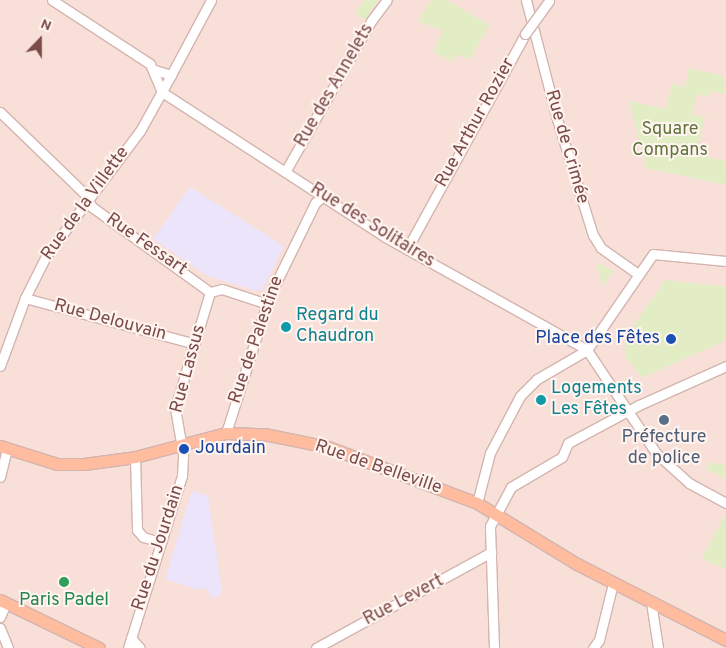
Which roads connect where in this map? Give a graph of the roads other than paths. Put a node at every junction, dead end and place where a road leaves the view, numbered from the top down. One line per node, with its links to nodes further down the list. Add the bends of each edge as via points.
1 (212, 0): 7 (street, Rue de la Villette)
2 (387, 0): 10 (street, Rue des Annelets, via 371,21)
3 (526, 0): 15 (street, Rue de Crimée, via 557,119 593,235 601,248)
4 (550, 0): 13 (street, Rue Arthur Rozier, bridge, via 525,34)
5 (58, 2): 6 (street)
6 (154, 70): 7 (street); 8 (street)
7 (171, 75): 8 (street, Rue de la Villette)
8 (162, 92): 10 (street, Rue des Solitaires); 12 (street, Rue de la Villette, via 140,131)
9 (0, 112): 12 (street, Rue Fessart)
10 (285, 172): 11 (street, Rue des Solitaires)
11 (322, 198): 13 (street, Rue des Solitaires); 18 (street, Rue de Palestine, via 315,203)
12 (88, 200): 16 (street, Rue Fessart, via 92,207); 17 (street, Rue de la Villette, via 46,256)
13 (407, 250): 20 (street, Rue des Solitaires)
14 (726, 261): 15 (street, via 659,253 653,254)
15 (638, 274): 20 (street)
16 (210, 292): 18 (street, via 222,289); 19 (street, Rue Lassus)
17 (25, 298): 19 (street, Rue Delouvain); 21 (street, Rue de la Villette)
18 (267, 304): 24 (street, Rue de Palestine)
19 (195, 344): 25 (street, Rue Lassus, via 175,408)
20 (588, 350): 23 (street); 29 (street, via 537,379 520,396 490,453)
21 (0, 366)
22 (726, 366): 23 (street)
23 (630, 410): 30 (street, via 656,453 667,464 689,483); 31 (street, via 568,443 562,457 511,487)
24 (226, 433): 25 (main road, Rue de Belleville); 29 (main road, Rue de Belleville, via 264,434 328,447)
25 (181, 446): 27 (main road, Rue de Belleville); 32 (street, Rue du Jourdain, via 182,476)
26 (3, 447): 27 (main road, Rue de Belleville, via 57,464); 28 (street)
27 (135, 457): 32 (street, via 137,530 144,537)
28 (0, 477)
29 (477, 503): 31 (main road, Rue de Belleville)
30 (726, 503)
31 (496, 513): 33 (street, via 490,526); 34 (main road, Rue de Belleville)
32 (161, 542): 39 (street, Rue du Jourdain)
33 (491, 552): 45 (street, Rue Levert); 46 (street)
34 (613, 583): 36 (main road, Rue de Belleville); 47 (street)
35 (3, 602): 37 (street); 42 (main road)
36 (651, 602): 40 (main road, Rue de Belleville); 48 (street)
37 (0, 617)
38 (0, 628): 41 (street)
39 (131, 636): 43 (street, Rue du Jourdain); 44 (street)
40 (726, 640)
41 (8, 648)
42 (98, 648)
43 (128, 648)
44 (140, 648)
45 (316, 648)
46 (494, 648)
47 (595, 648)
48 (658, 648)

